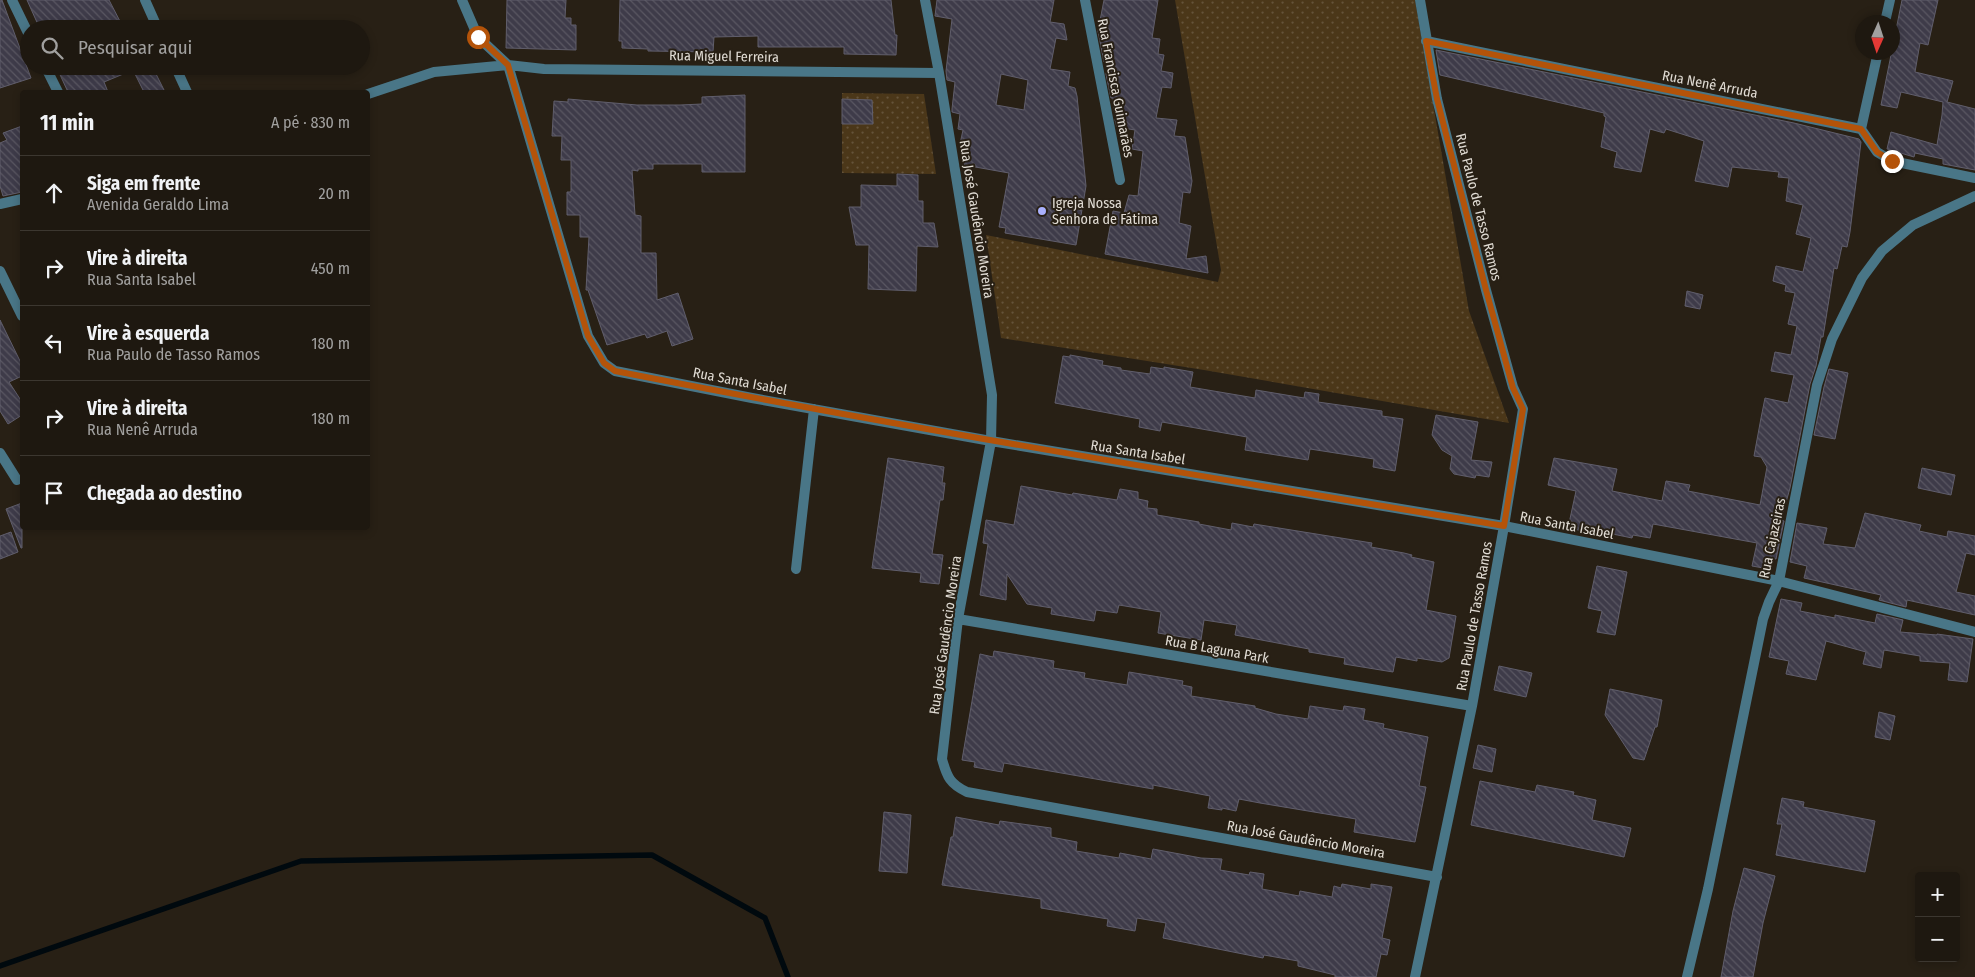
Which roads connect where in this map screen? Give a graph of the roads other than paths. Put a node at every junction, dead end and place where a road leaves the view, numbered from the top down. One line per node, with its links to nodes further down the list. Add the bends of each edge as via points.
1 (12, 0): 9 (street)
2 (145, 0): 10 (street)
3 (462, 0): 13 (street, via 478,37)
4 (925, 0): 14 (street, Rua José Gaudêncio Moreira)
5 (1086, 0): 22 (street, Rua Francisca Guimarães)
6 (1420, 0): 11 (street, Rua Paulo de Tasso Ramos)
7 (1890, 0): 8 (street)
8 (1887, 15)
9 (22, 20)
10 (154, 20)
11 (1426, 41): 20 (street, Rua Nenê Arruda); 32 (street, Rua Paulo de Tasso Ramos, via 1437,99 1486,290 1513,388 1523,409)
12 (1876, 60): 20 (street)
13 (508, 65): 14 (street, Rua Miguel Ferreira, via 544,69); 19 (street, Rua Miguel Ferreira, via 434,72); 28 (street, Rua Santa Isabel, via 588,336 604,363 615,371)
14 (940, 73): 29 (street, Rua José Gaudêncio Moreira, via 992,395)
15 (49, 75): 17 (street)
16 (179, 75): 18 (street)
17 (57, 90)
18 (185, 90)
19 (370, 93)
20 (1861, 129): 21 (street, via 1877,152 1892,161)
21 (1975, 178)
22 (1120, 180)
23 (1975, 196): 34 (street, Rua Cajazeiras, via 1913,225 1882,251 1862,278 1832,339 1817,385)
24 (20, 199): 25 (street)
25 (0, 204)
26 (0, 271): 27 (street)
27 (20, 312)
28 (814, 409): 29 (street, Rua Santa Isabel); 33 (street)
29 (991, 441): 32 (street, Rua Santa Isabel); 35 (street, Rua José Gaudêncio Moreira)
30 (0, 453): 31 (street)
31 (18, 480)
32 (1504, 526): 34 (street, Rua Santa Isabel); 37 (street, Rua Paulo de Tasso Ramos)
33 (796, 569)
34 (1779, 581): 36 (street, Rua Santa Isabel); 40 (street, Rua Cajazeiras, via 1763,619)
35 (958, 619): 37 (street, Rua B Laguna Park); 38 (street, Rua José Gaudêncio Moreira, via 942,759 954,786 967,792)
36 (1975, 632)
37 (1472, 706): 38 (street, Rua Paulo de Tasso Ramos)
38 (1436, 877): 39 (street, Rua Paulo de Tasso Ramos)
39 (1415, 977)
40 (1687, 977)

